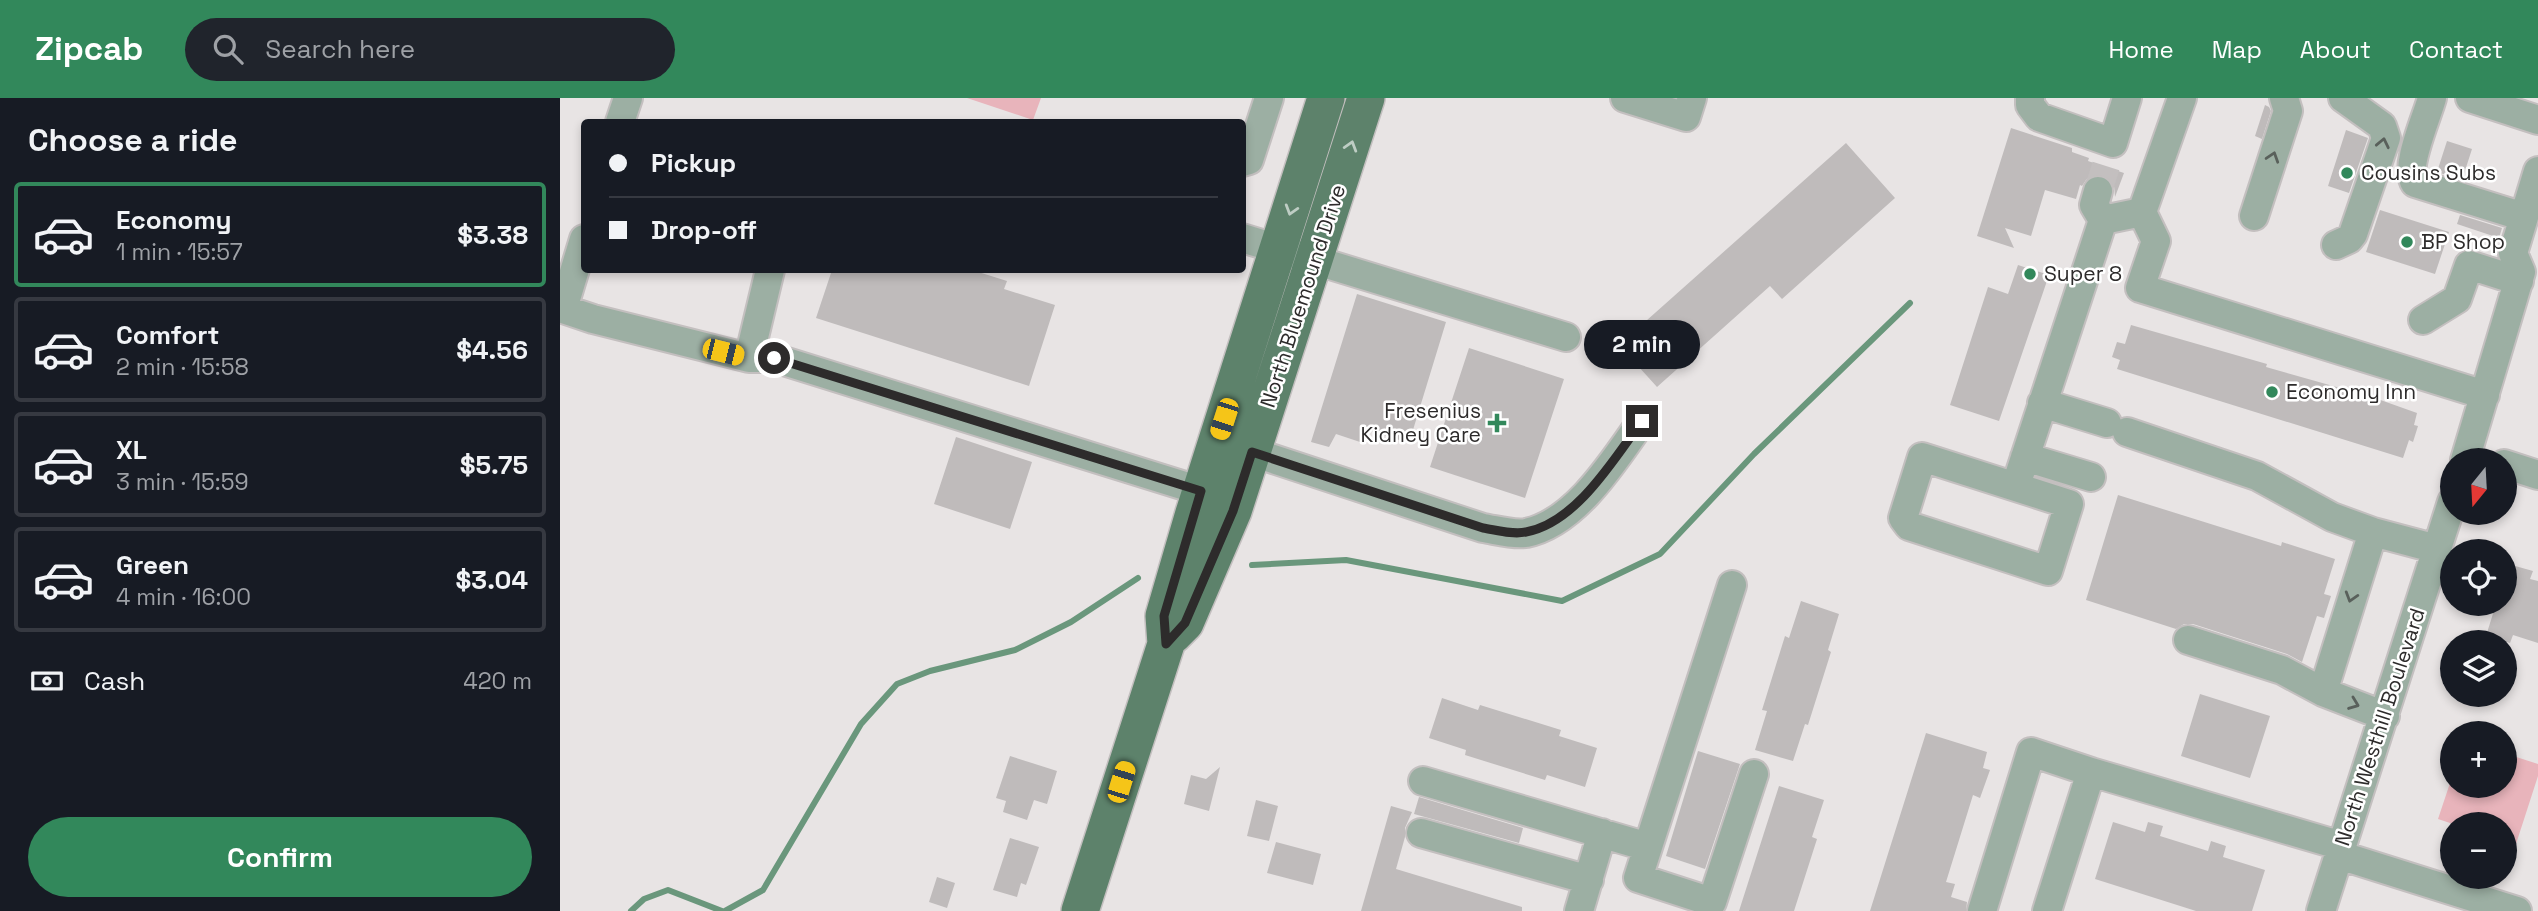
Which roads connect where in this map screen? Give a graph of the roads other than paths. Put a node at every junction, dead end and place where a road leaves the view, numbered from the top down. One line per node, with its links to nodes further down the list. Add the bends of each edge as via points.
1 (628, 98): 14 (street)
2 (1269, 98): 16 (street)
3 (1326, 98): 26 (main road, North Bluemound Drive, one-way to 26)
4 (1366, 98): 27 (main road, North Bluemound Drive, one-way to 4)
5 (1625, 98): 13 (street)
6 (2030, 98): 17 (street, via 2039,117)
7 (2127, 98): 17 (street)
8 (2182, 98): 19 (street)
9 (2284, 98): 20 (street, one-way to 9, via 2288,111)
10 (2343, 98): 24 (street, one-way to 10, via 2353,234 2386,138 2382,126)
11 (2432, 98): 21 (street, via 2412,164 2415,183)
12 (2470, 98): 15 (street)
13 (1689, 108)
14 (621, 119)
15 (2538, 120)
16 (1246, 161)
17 (2105, 167): 22 (street, via 2094,205)
18 (2538, 171): 21 (street)
19 (2141, 212): 22 (street); 34 (street, via 2156,241 2140,288)
20 (2254, 216)
21 (2524, 217): 29 (street, via 2513,253)
22 (2103, 220): 35 (street)
23 (1246, 239): 26 (street)
24 (2336, 245)
25 (581, 248): 30 (street)
26 (1278, 250): 27 (street); 44 (main road, North Bluemound Drive)
27 (1315, 259): 32 (street); 38 (main road, North Bluemound Drive)
28 (769, 273): 33 (street)
29 (2526, 273): 31 (street, via 2469,265 2457,299); 34 (street)
30 (561, 309): 33 (street)
31 (2423, 320)
32 (1566, 337)
33 (749, 358): 44 (street, via 774,358 808,368)
34 (2485, 395): 37 (street)
35 (2042, 403): 39 (street); 46 (street, via 2257,476 2332,517)
36 (1642, 421): 38 (street, via 1603,475 1560,518 1522,533 1483,528)
37 (2477, 448)
38 (1252, 452): 50 (main road, North Bluemound Drive, via 1233,511 1185,623)
39 (2025, 457): 42 (street); 43 (street)
40 (2517, 468): 41 (street)
41 (2538, 475)
42 (2091, 477)
43 (2016, 485): 43 (street, via 2068,503 2048,571 1909,526 1903,518 1922,457)
44 (1201, 491): 50 (main road, North Bluemound Drive, via 1164,616)
45 (2445, 525): 47 (street, North Westhill Boulevard)
46 (2373, 532): 47 (street); 51 (street, one-way to 51)
47 (2437, 549): 52 (street, North Westhill Boulevard)
48 (1732, 585): 58 (street)
49 (2188, 640): 51 (street, via 2282,670)
50 (1166, 644): 61 (main road, North Bluemound Drive)
51 (2323, 692): 52 (street, one-way to 52)
52 (2385, 716): 59 (street, North Westhill Boulevard)
53 (2091, 772): 59 (street); 63 (street, via 2031,752); 64 (street)
54 (1754, 774): 58 (street, via 1712,902 1638,878)
55 (1423, 781): 57 (street)
56 (1421, 833): 60 (street)
57 (1602, 833): 58 (street); 60 (street)
58 (1648, 847)
59 (2340, 850): 65 (street, North Westhill Boulevard); 66 (street)
60 (1589, 880): 62 (street)
61 (1080, 911)
62 (1579, 911)
63 (1982, 911)
64 (2047, 911)
65 (2322, 911)
66 (2517, 911)

